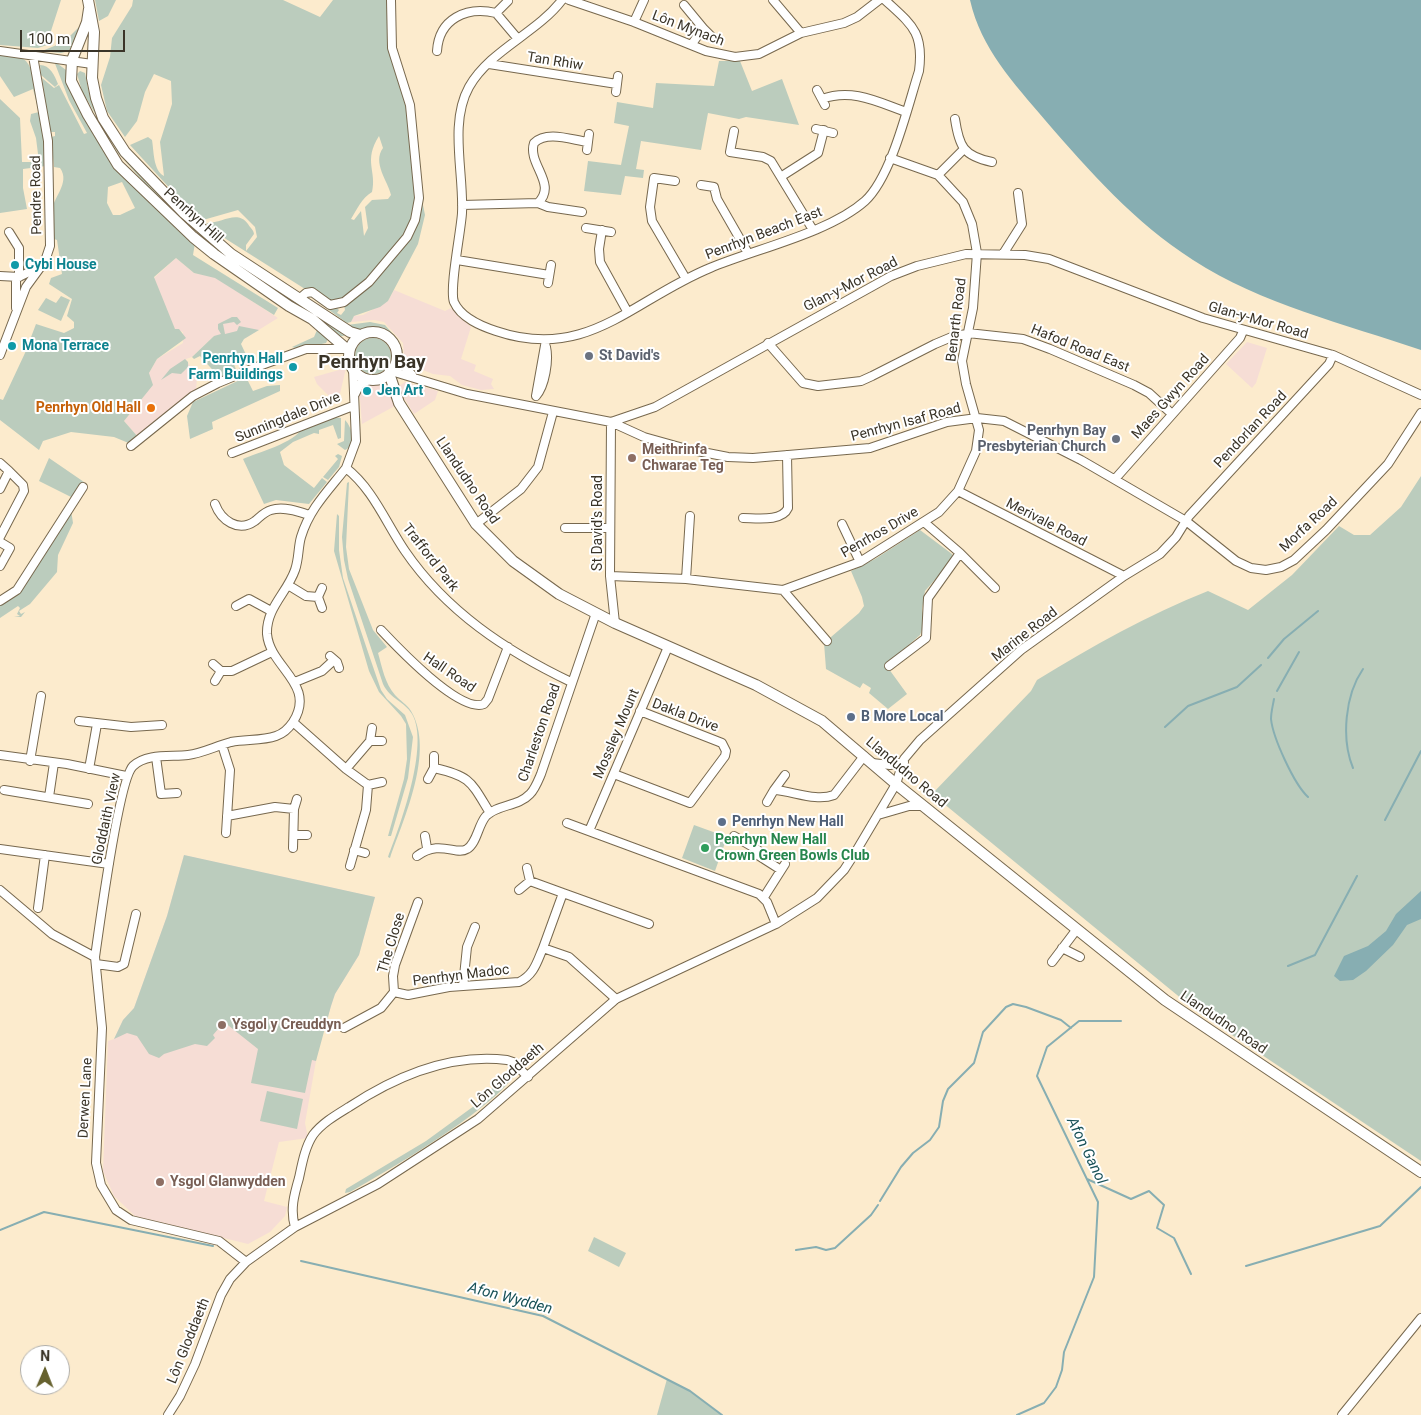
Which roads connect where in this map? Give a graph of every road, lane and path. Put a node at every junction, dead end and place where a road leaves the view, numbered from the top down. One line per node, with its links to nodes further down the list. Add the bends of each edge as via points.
1 (391, 0): 58 (street, via 392,48 410,105 418,198 415,220 395,254 369,282 344,302 330,304 312,292)
2 (562, 0): 16 (street, Penrhyn Beach East)
3 (569, 0): 12 (street, Lôn Mynach)
4 (644, 0): 12 (street)
5 (773, 0): 14 (street)
6 (879, 0): 14 (street, Lôn Mynach, via 844,23)
7 (885, 0): 26 (street, Penrhyn Beach East, via 912,26 921,44 919,70)
8 (508, 1): 11 (street)
9 (89, 4): 21 (main road, via 88,22); 22 (main road, Penrhyn Hill, via 94,32)
10 (684, 5): 13 (street)
11 (496, 13): 16 (street); 19 (street, via 479,11 450,20 438,30)
12 (634, 22): 17 (street, Lôn Mynach)
13 (703, 28): 15 (street); 17 (street)
14 (801, 33): 17 (street, Lôn Mynach, via 760,54 747,57 721,56)
15 (711, 36)
16 (518, 39): 23 (street, Penrhyn Beach East)
17 (692, 44)
18 (0, 51): 20 (street)
19 (437, 51)
20 (33, 56): 21 (street); 54 (street, Pendre Road, via 48,142 50,246)
21 (72, 60): 22 (street); 64 (main road, Penrhyn Hill, via 71,81 76,93 107,149 135,182 214,254)
22 (92, 64): 58 (main road, Penrhyn Hill, via 92,78 103,118 125,152 211,238)
23 (489, 64): 24 (street, Tan Rhiw); 42 (street, Penrhyn Beach East, via 474,80 462,108 459,130)
24 (617, 84)
25 (817, 90): 26 (street, via 824,102 839,94 853,94)
26 (906, 112): 32 (street, Penrhyn Beach East)
27 (954, 119): 31 (street)
28 (734, 131): 34 (street, via 730,156 768,158)
29 (833, 133): 34 (street, via 820,129 818,153)
30 (588, 142): 41 (street, via 544,136 534,143 533,157 546,188)
31 (963, 150): 33 (street); 35 (street)
32 (890, 158): 35 (street); 46 (street, Penrhyn Beach East, via 866,200 847,214)
33 (992, 162)
34 (782, 176): 46 (street)
35 (938, 176): 50 (street, Benarth Road, via 969,212)
36 (645, 177): 37 (street)
37 (654, 178): 38 (street); 57 (street, via 650,207 652,221)
38 (675, 181)
39 (701, 185): 49 (street, via 718,188 717,199)
40 (1018, 193): 51 (street, via 1022,224)
41 (538, 203): 42 (street); 43 (street, via 571,214)
42 (462, 205): 52 (street, Penrhyn Beach East)
43 (582, 212)
44 (586, 228): 45 (street)
45 (602, 230): 48 (street); 59 (street, via 600,262)
46 (813, 230): 49 (street, Penrhyn Beach East)
47 (9, 232): 56 (street, via 19,248)
48 (611, 232)
49 (748, 253): 57 (street, Penrhyn Beach East)
50 (978, 253): 51 (street, Glan-y-Mor Road); 62 (street, Benarth Road, via 973,308); 65 (street, Glan-y-Mor Road, via 958,255 891,276)
51 (1003, 254): 61 (street, Glan-y-Mor Road, via 1049,259)
52 (457, 260): 53 (street, via 549,279); 66 (street, Penrhyn Beach East, via 452,293 464,315 515,337)
53 (551, 265)
54 (41, 266): 56 (street); 60 (street, Pendre Road, via 26,287)
55 (0, 276): 56 (street)
56 (18, 278): 60 (street)
57 (686, 279): 59 (street, Penrhyn Beach East)
58 (299, 298): 63 (main road, Penrhyn Hill, via 350,332)
59 (627, 311): 66 (street, Penrhyn Beach East, via 589,332)
60 (16, 312): 69 (street, Pendre Road)
61 (1243, 331): 70 (street, Glan-y-Mor Road); 82 (street, Maes Gwyn Road)
62 (967, 333): 65 (street, via 948,338 866,378 818,386 803,383); 82 (street, Hafod Road East, via 1022,339 1050,349 1134,384); 83 (street, Benarth Road, via 962,361)
63 (360, 335): 68 (main road); 71 (main road, via 373,332 388,337)
64 (335, 336): 67 (street); 68 (main road, Penrhyn Hill)
65 (768, 343): 84 (street, Glan-y-Mor Road, via 655,407)
66 (546, 344): 79 (street, via 545,368)
67 (332, 349): 68 (street); 85 (street, via 292,353 212,386 193,396)
68 (348, 350): 72 (main road)
69 (0, 355)
70 (1333, 355): 77 (street, Glan-y-Mor Road); 99 (street, Pendorlan Road, via 1329,364)
71 (396, 358): 73 (main road); 74 (street)
72 (353, 369): 75 (main road, via 358,375); 78 (street)
73 (390, 372): 74 (street); 75 (main road); 76 (main road, Llandudno Road)
74 (416, 377): 79 (street, Glan-y-Mor Road, via 467,394)
75 (373, 379): 76 (main road, Llandudno Road, via 386,385); 78 (street, via 358,386)
76 (395, 395): 101 (main road, Llandudno Road)
77 (1421, 395)
78 (353, 403): 86 (street, Sunningdale Drive); 89 (street, via 356,441)
79 (534, 408): 80 (street, Glan-y-Mor Road)
80 (553, 412): 84 (street, Glan-y-Mor Road); 101 (street, via 538,467 521,489)
81 (1421, 413): 99 (street, Morfa Road, via 1388,464 1326,530 1294,560 1281,567 1266,570 1236,561)
82 (1172, 414): 91 (street, Maes Gwyn Road)
83 (977, 418): 87 (street, Penrhyn Isaf Road, via 929,427 870,448); 91 (street, Penrhyn Isaf Road, via 1004,421 1019,427); 94 (street, Penrhos Drive, via 976,451)
84 (611, 422): 87 (street, Penrhyn Isaf Road, via 644,437 708,454 753,458); 104 (street, St David's Road)
85 (131, 446)
86 (232, 453)
87 (787, 455): 98 (street, via 786,514)
88 (0, 463): 90 (street)
89 (346, 468): 96 (street); 128 (street, Trafford Park, via 364,484 406,552 426,577 465,618)
90 (9, 471): 93 (street); 105 (street, via 24,490)
91 (1115, 479): 99 (street, Penrhyn Isaf Road)
92 (83, 487): 120 (street, via 17,590)
93 (0, 488)
94 (958, 491): 100 (street, Penrhos Drive, via 939,512); 111 (street, Merivale Road)
95 (216, 504): 96 (street, via 225,521 235,525 246,525 271,509)
96 (309, 515): 113 (street)
97 (690, 516): 112 (street)
98 (747, 520)
99 (1186, 521): 111 (street, Marine Road, via 1176,538 1160,554)
100 (924, 522): 107 (street); 108 (street, Penrhos Drive)
101 (476, 524): 124 (main road, Llandudno Road, via 513,561 560,594)
102 (842, 524): 108 (street)
103 (565, 528): 104 (street)
104 (610, 528): 110 (street, St David's Road)
105 (0, 537)
106 (0, 542): 109 (street, via 10,548)
107 (960, 552): 115 (street); 132 (street, via 928,598 926,638)
108 (860, 562): 117 (street, Penrhos Drive)
109 (0, 566)
110 (610, 576): 112 (street, Penrhos Drive); 125 (street, St David's Road)
111 (1124, 576): 154 (street, Marine Road, via 1021,650 920,740)
112 (686, 579): 117 (street, Penrhos Drive)
113 (288, 585): 118 (street, via 309,597); 123 (street)
114 (322, 588): 118 (street)
115 (995, 588)
116 (249, 590): 119 (street)
117 (783, 590): 127 (street)
118 (318, 597): 122 (street)
119 (249, 599): 121 (street); 123 (street)
120 (0, 601)
121 (236, 606)
122 (322, 608)
123 (271, 611): 130 (street, via 267,633)
124 (596, 613): 125 (main road, Llandudno Road); 137 (street, Charleston Road)
125 (615, 623): 129 (main road, Llandudno Road)
126 (381, 630): 128 (street, Hall Road, via 418,669 461,699 476,705 484,704 488,699)
127 (827, 641)
128 (508, 647): 137 (street, Trafford Park)
129 (668, 647): 139 (street, Mossley Mount); 151 (main road, Llandudno Road, via 792,703 822,721)
130 (272, 652): 134 (street, via 232,671); 136 (street)
131 (213, 664): 134 (street)
132 (889, 666)
133 (339, 668): 136 (street, via 332,658 322,671)
134 (221, 671): 135 (street)
135 (215, 681)
136 (295, 682): 141 (street, via 300,700)
137 (571, 682): 174 (street, Charleston Road, via 532,793 523,801)
138 (41, 696): 152 (street)
139 (640, 711): 158 (street, Mossley Mount); 158 (street, Dakla Drive, via 722,743 725,756 690,803)
140 (79, 721): 142 (street)
141 (293, 722): 147 (street, Gloddaith View, via 275,736); 157 (street)
142 (98, 724): 143 (street); 156 (street)
143 (162, 725)
144 (372, 728): 145 (street)
145 (370, 741): 146 (street); 157 (street)
146 (382, 741)
147 (222, 745): 150 (street, Gloddaith View, via 188,755); 176 (street, via 230,770)
148 (0, 755): 152 (street)
149 (434, 756): 155 (street)
150 (156, 757): 160 (street, Gloddaith View, via 133,765); 167 (street, via 161,794)
151 (868, 760): 154 (street, via 890,765); 163 (main road, Llandudno Road); 166 (street, via 840,789 826,798)
152 (30, 761): 153 (street)
153 (54, 762): 156 (street); 168 (street)
154 (904, 762): 163 (street, Marine Road)
155 (434, 768): 161 (street); 174 (street, via 456,773 471,782)
156 (90, 769): 160 (street)
157 (346, 769): 164 (street)
158 (614, 774): 178 (street, Mossley Mount)
159 (785, 775): 166 (street)
160 (126, 776): 191 (street, Gloddaith View)
161 (428, 779)
162 (382, 782): 164 (street)
163 (896, 784): 172 (main road, Llandudno Road); 175 (street, Lôn Gloddaeth)
164 (368, 785): 187 (street, via 366,810)
165 (4, 790): 168 (street)
166 (774, 790): 170 (street)
167 (177, 793)
168 (49, 797): 171 (street)
169 (297, 799): 173 (street)
170 (766, 802)
171 (88, 804)
172 (924, 806): 175 (street, via 909,806); 205 (main road, Llandudno Road)
173 (294, 809): 176 (street, via 276,808); 180 (street)
174 (490, 813): 185 (street, via 478,827 468,849)
175 (878, 814): 203 (street, Lôn Gloddaeth, via 855,854 830,885 817,898)
176 (227, 816): 179 (street)
177 (567, 822): 178 (street)
178 (589, 831): 198 (street)
179 (226, 833)
180 (294, 835): 181 (street); 184 (street)
181 (307, 835)
182 (425, 836): 185 (street)
183 (734, 836): 198 (street, via 758,850 756,854 783,867)
184 (293, 848)
185 (428, 848): 190 (street)
186 (0, 849): 189 (street)
187 (354, 850): 188 (street); 192 (street)
188 (365, 853)
189 (46, 855): 191 (street); 200 (street)
190 (417, 856)
191 (109, 864): 209 (street, Gloddaith View)
192 (350, 866)
193 (527, 868): 194 (street)
194 (530, 881): 196 (street); 197 (street)
195 (0, 890): 209 (street, via 52,934)
196 (519, 890)
197 (564, 893): 202 (street); 206 (street, Penrhyn Madoc)
198 (764, 897): 203 (street)
199 (418, 902): 212 (street, The Close, via 395,965)
200 (38, 908)
201 (136, 914): 209 (street, via 124,964 118,967)
202 (650, 924)
203 (776, 924): 213 (street, Lôn Gloddaeth)
204 (475, 928): 211 (street, via 467,947)
205 (1077, 929): 207 (street); 216 (main road, Llandudno Road, via 1165,1000)
206 (543, 948): 211 (street, Penrhyn Madoc, via 535,968 519,982); 213 (street, via 569,957)
207 (1062, 948): 208 (street); 210 (street)
208 (1080, 956)
209 (96, 961): 218 (street, Derwen Lane, via 102,1028 96,1163 101,1185 116,1210 131,1220 219,1241)
210 (1052, 962)
211 (463, 986): 212 (street, Penrhyn Madoc, via 408,995)
212 (394, 992): 214 (street, via 382,1008)
213 (616, 999): 215 (street, Lôn Gloddaeth)
214 (344, 1028)
215 (528, 1077): 217 (street, Lôn Gloddaeth, via 448,1140 378,1184); 217 (street, via 513,1062 503,1059 436,1066 388,1084 346,1109 320,1127 310,1141 293,1199 291,1215)
216 (1421, 1172)
217 (295, 1227): 218 (street, Lôn Gloddaeth)
218 (246, 1262): 220 (street, Lôn Gloddaeth, via 221,1295 195,1364)
219 (1421, 1318): 221 (street)
220 (168, 1415)
221 (1342, 1415)

